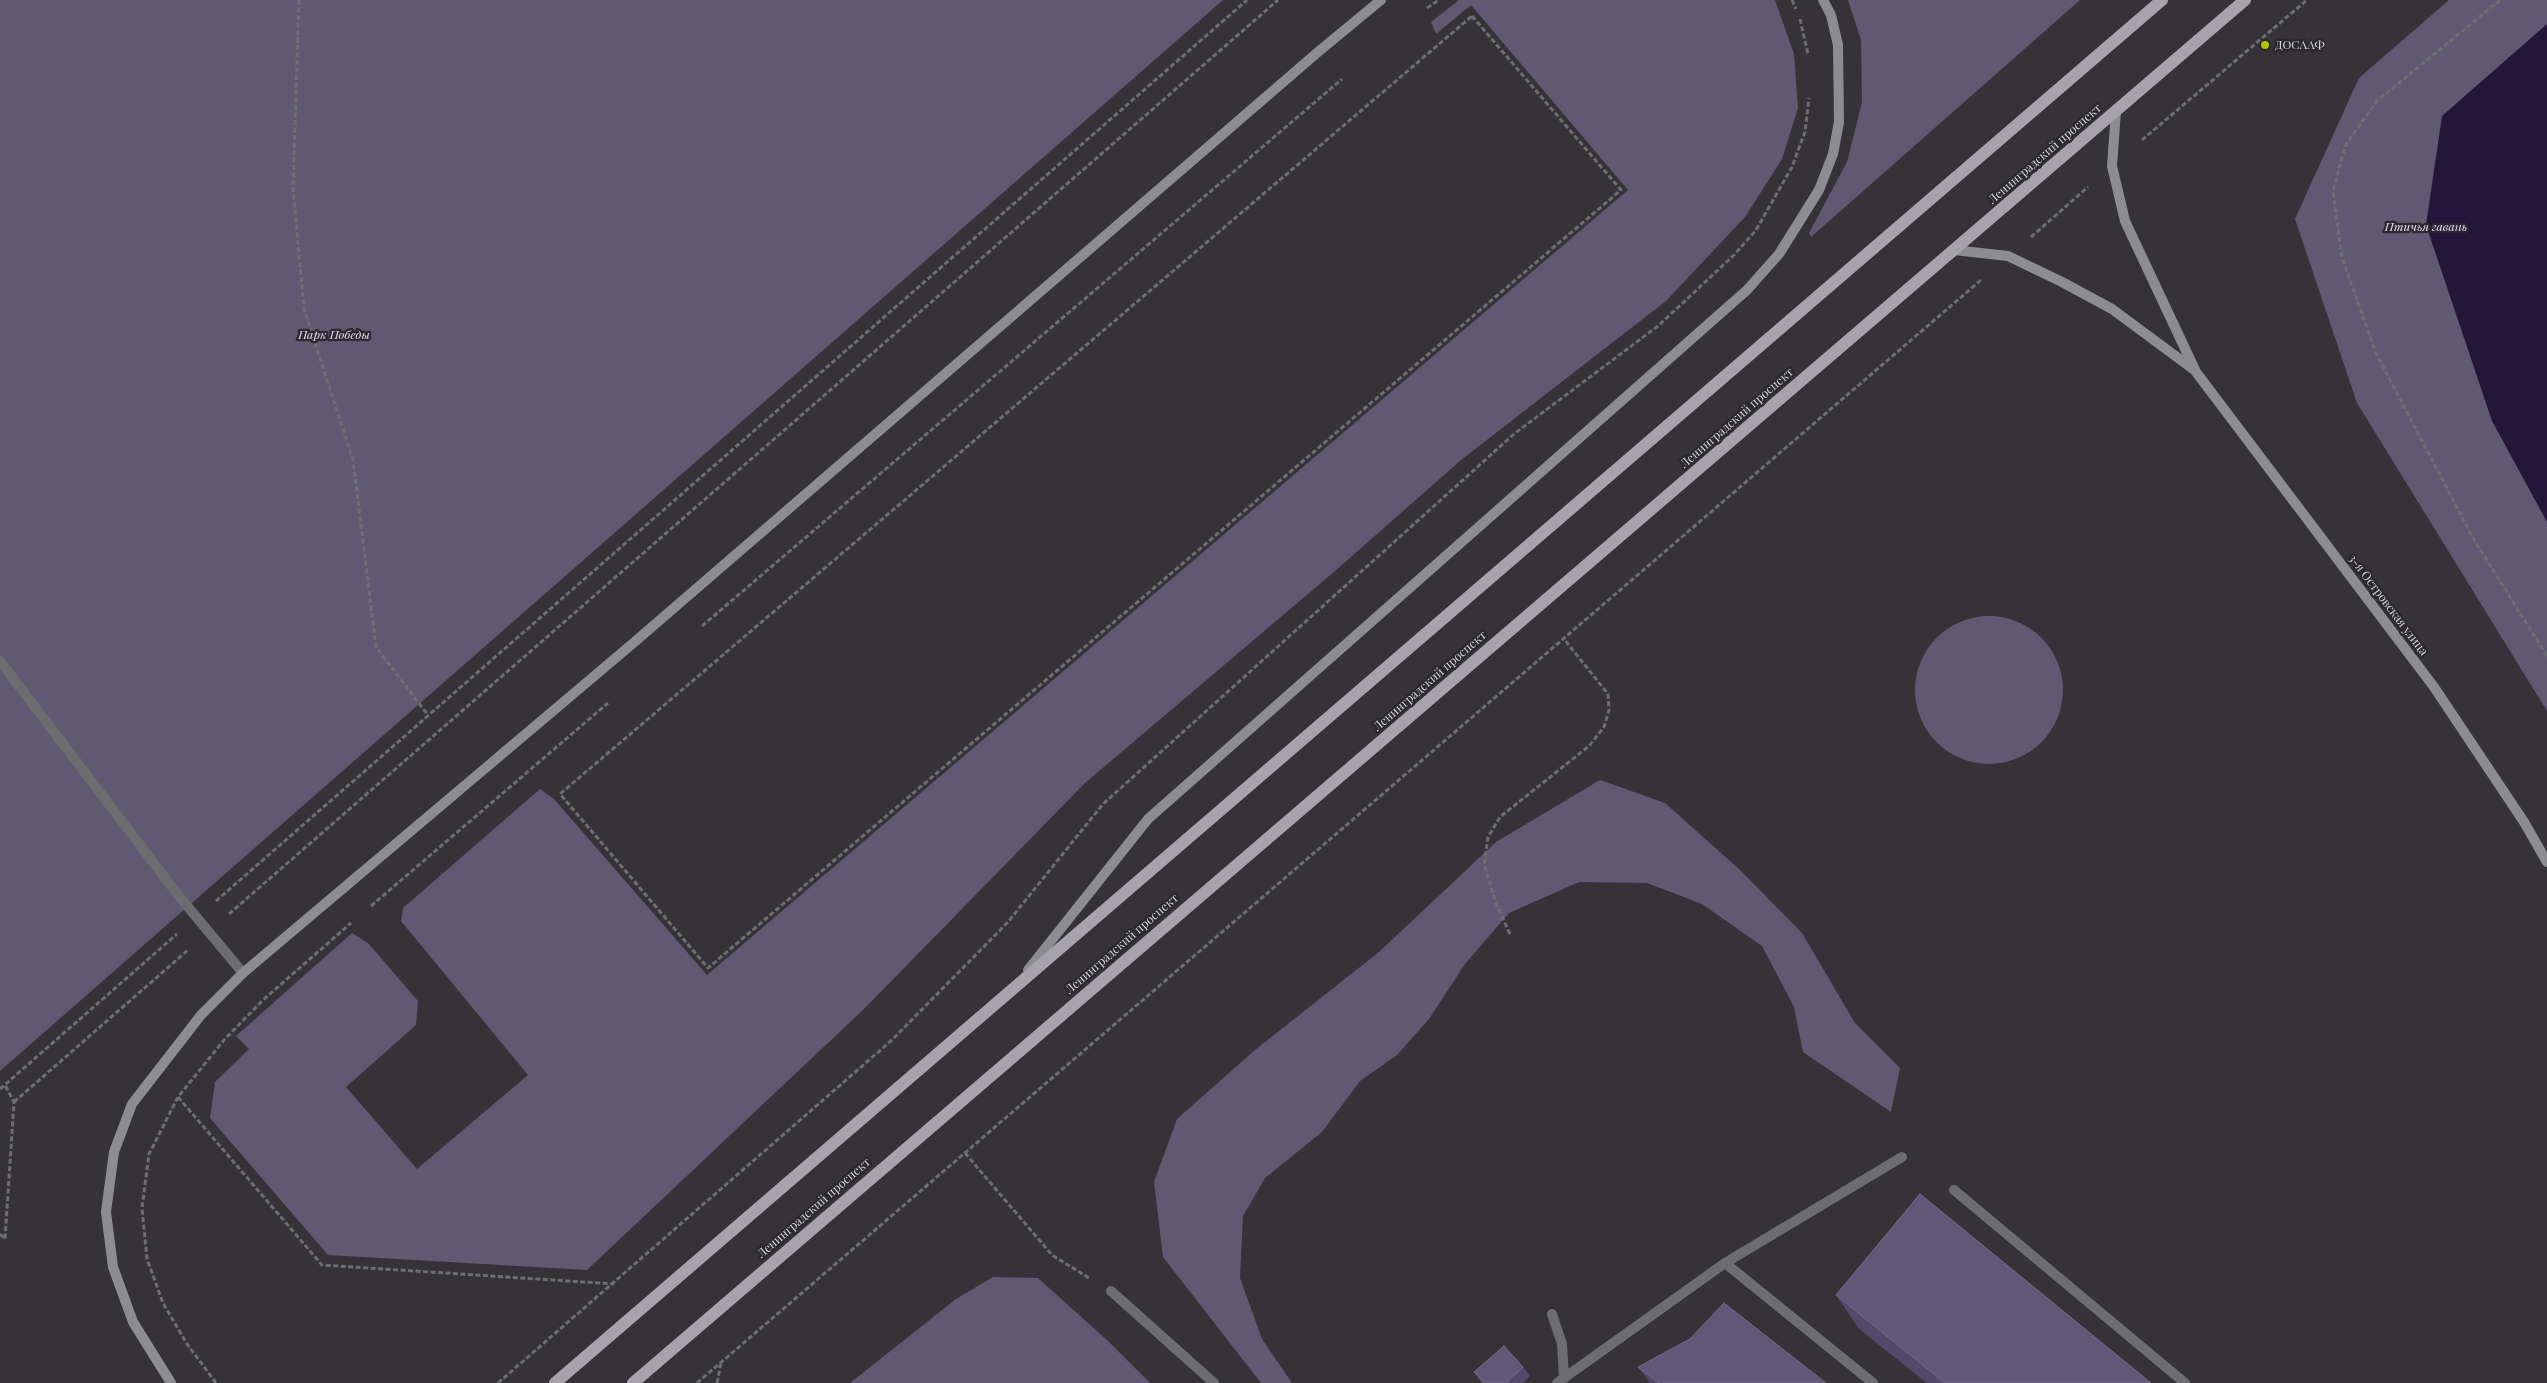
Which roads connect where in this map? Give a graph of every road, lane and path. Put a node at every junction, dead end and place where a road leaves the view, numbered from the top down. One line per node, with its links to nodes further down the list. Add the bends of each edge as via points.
1 (299, 0): 27 (path, via 293,188 304,309 353,460 376,647)
2 (1247, 0): 27 (path)
3 (1278, 0): 32 (path)
4 (1381, 0): 34 (street, via 631,645)
5 (1440, 0): 12 (path)
6 (1792, 0): 14 (path)
7 (1823, 0): 35 (street, via 1831,15 1838,45 1839,122 1833,154 1819,190 1779,254 1747,290 1148,819)
8 (2162, 0): 35 (main road)
9 (2245, 0): 17 (main road, Ленинградский проспект)
10 (2307, 0): 18 (path)
11 (2500, 0): 24 (path, via 2377,101 2346,144 2333,191 2342,258 2376,353 2473,538)
12 (1427, 8)
13 (1472, 16): 13 (path, via 560,794 708,968 1621,190)
14 (1809, 60)
15 (1342, 79): 22 (path)
16 (1810, 92): 45 (path, via 1805,132 1792,167 1756,230 1734,256 1658,326 1514,434 1103,804 1008,922 892,1040)
17 (2116, 111): 18 (street); 19 (main road, Ленинградский проспект)
18 (2112, 166): 20 (path); 21 (street, via 2125,221)
19 (1954, 250): 20 (street); 54 (main road, Ленинградский проспект)
20 (2008, 256): 21 (street, via 2112,309); 23 (path)
21 (2196, 372): 28 (street, 3-я Островская улица, via 2434,687)
22 (702, 626)
23 (1564, 639): 33 (path, via 1608,694 1609,710 1604,727 1589,746 1500,817 1488,837 1484,865); 40 (path)
24 (2547, 656)
25 (0, 662): 30 (street)
26 (609, 703): 29 (path)
27 (428, 715): 30 (path)
28 (2547, 862)
29 (371, 906)
30 (196, 918): 32 (street); 36 (path)
31 (351, 924): 38 (path, via 263,1000 224,1040)
32 (209, 932): 34 (street); 39 (path)
33 (1510, 934)
34 (243, 973): 50 (street, via 201,1015 132,1104 114,1152 106,1212 113,1267 133,1322)
35 (1015, 987): 53 (main road)
36 (5, 1085): 37 (path); 39 (path)
37 (0, 1089)
38 (178, 1097): 45 (path, via 322,1265); 51 (path, via 149,1154 142,1208 147,1259 162,1302)
39 (14, 1102): 43 (path, via 5,1239)
40 (965, 1153): 46 (path, via 1052,1255); 48 (path)
41 (1902, 1157): 44 (street)
42 (1954, 1190): 59 (street)
43 (0, 1234)
44 (1725, 1263): 49 (street); 58 (street)
45 (614, 1284): 52 (path)
46 (1111, 1291): 57 (street)
47 (1552, 1314): 49 (street, via 1562,1344)
48 (722, 1362): 55 (path); 56 (path)
49 (1560, 1380)
50 (171, 1383)
51 (216, 1383)
52 (498, 1383)
53 (555, 1383)
54 (633, 1383)
55 (698, 1383)
56 (717, 1383)
57 (1214, 1383)
58 (1873, 1383)
59 (2186, 1383)

